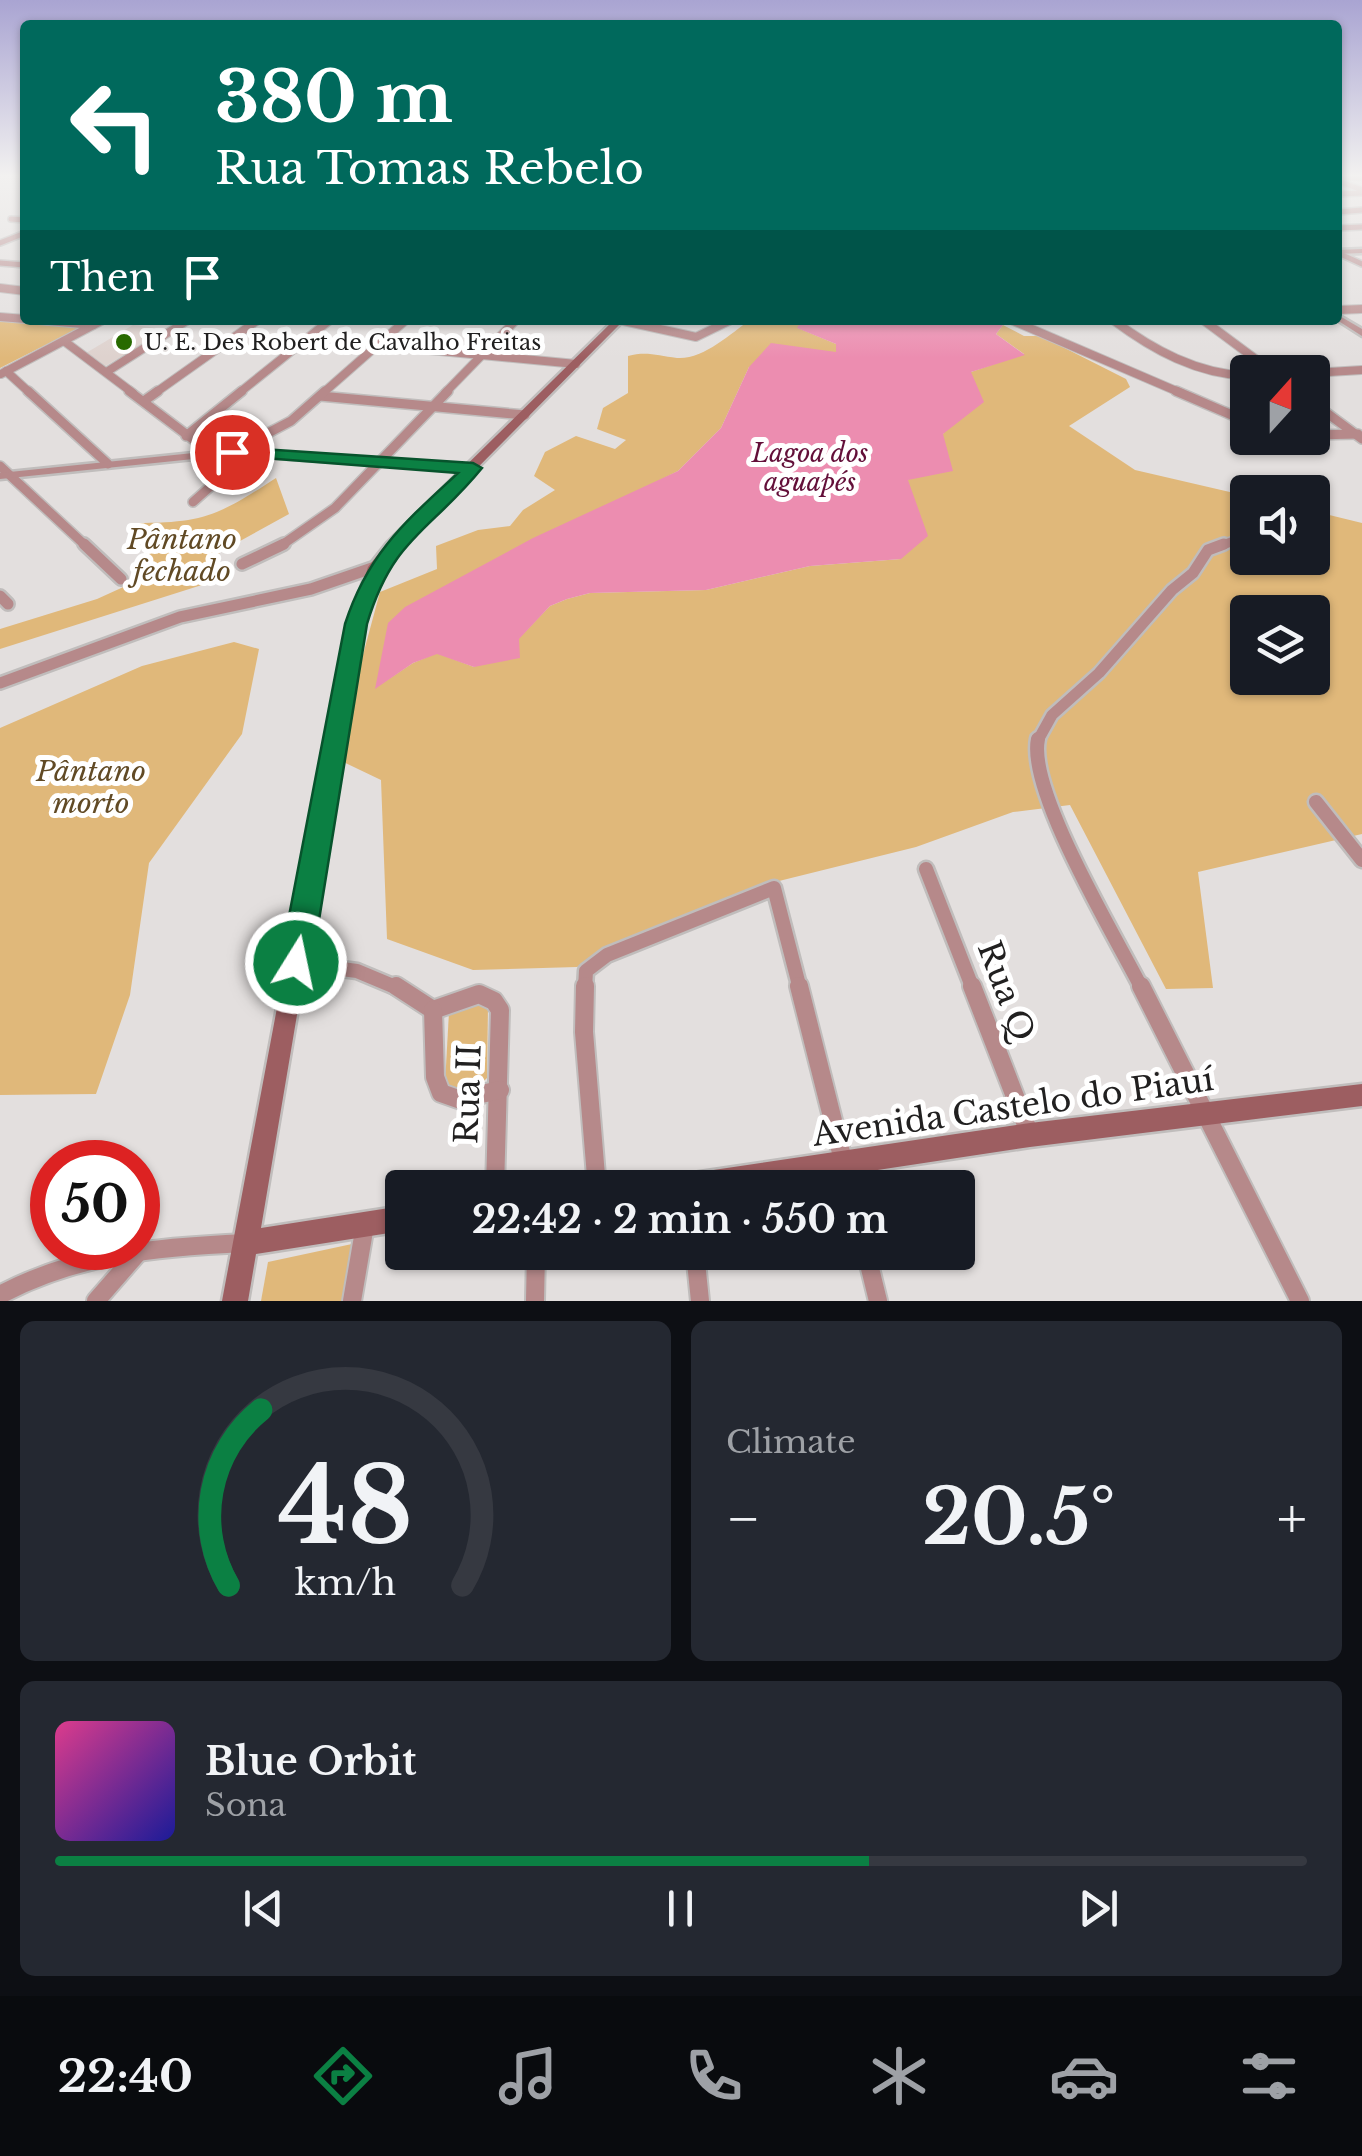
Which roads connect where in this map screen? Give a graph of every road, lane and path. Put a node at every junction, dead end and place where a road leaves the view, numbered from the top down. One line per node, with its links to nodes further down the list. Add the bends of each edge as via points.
1 (1342, 316): 14 (street)
2 (94, 325): 15 (street)
3 (180, 325): 21 (street)
4 (251, 325): 26 (street)
5 (324, 325): 32 (street)
6 (400, 325): 16 (street)
7 (511, 325): 17 (street)
8 (614, 325): 19 (main road)
9 (642, 325): 10 (street, via 696,337)
10 (721, 325)
11 (1023, 325): 28 (street)
12 (1120, 325): 24 (street)
13 (1209, 325): 18 (street)
14 (1362, 333)
15 (64, 341): 21 (street); 23 (street)
16 (377, 345): 17 (street); 25 (street)
17 (484, 355): 19 (street); 27 (street)
18 (1250, 355)
19 (576, 364): 30 (main road)
20 (1362, 370): 22 (street)
21 (108, 372): 26 (street)
22 (1330, 372)
23 (3, 373): 38 (street)
24 (1230, 377)
25 (320, 396): 27 (street); 35 (street, via 277,431)
26 (144, 401): 32 (street)
27 (430, 407): 30 (street); 37 (street)
28 (1230, 414)
29 (1330, 414): 31 (street)
30 (525, 415): 39 (main road)
31 (1360, 435): 33 (street)
32 (186, 436): 34 (street)
33 (1330, 436)
34 (211, 452): 35 (street); 38 (street)
35 (232, 452): 36 (street)
36 (248, 453): 37 (street); 41 (street)
37 (381, 462): 39 (street); 43 (street, via 313,526)
38 (108, 464): 40 (street)
39 (473, 468): 44 (main road)
40 (3, 472): 45 (street)
41 (193, 502)
42 (1230, 541): 54 (street, via 1204,555 1052,715 1036,753 1048,802)
43 (242, 564)
44 (375, 567): 46 (street, via 311,589 180,617); 50 (main road, via 356,624)
45 (121, 579)
46 (0, 683)
47 (1316, 802): 48 (street)
48 (1362, 860)
49 (926, 869): 55 (street, Rua Q)
50 (296, 963): 51 (street, via 351,969); 63 (main road)
51 (433, 1010): 52 (street, via 441,1092 458,1098); 52 (street, Rua II, via 456,996 482,994 498,1002)
52 (500, 1090): 57 (street, Rua II)
53 (1362, 1095): 54 (main road, Avenida Castelo do Piauí)
54 (1206, 1113): 55 (main road, Avenida Castelo do Piauí); 77 (street)
55 (1030, 1135): 56 (main road, Avenida Castelo do Piauí)
56 (844, 1163): 58 (street, via 775,888 607,955 586,970); 59 (main road, Avenida Castelo do Piauí); 60 (street)
57 (495, 1170)
58 (596, 1170)
59 (797, 1170)
60 (846, 1170)
61 (385, 1221): 62 (main road)
62 (365, 1224): 63 (main road); 73 (street)
63 (246, 1243): 64 (street); 72 (main road)
64 (160, 1247)
65 (50, 1270): 70 (street)
66 (123, 1270): 71 (street)
67 (536, 1270): 74 (street)
68 (697, 1270): 75 (street)
69 (870, 1270): 76 (street)
70 (0, 1295)
71 (96, 1301)
72 (235, 1301)
73 (352, 1301)
74 (535, 1301)
75 (700, 1301)
76 (878, 1301)
77 (1300, 1301)

